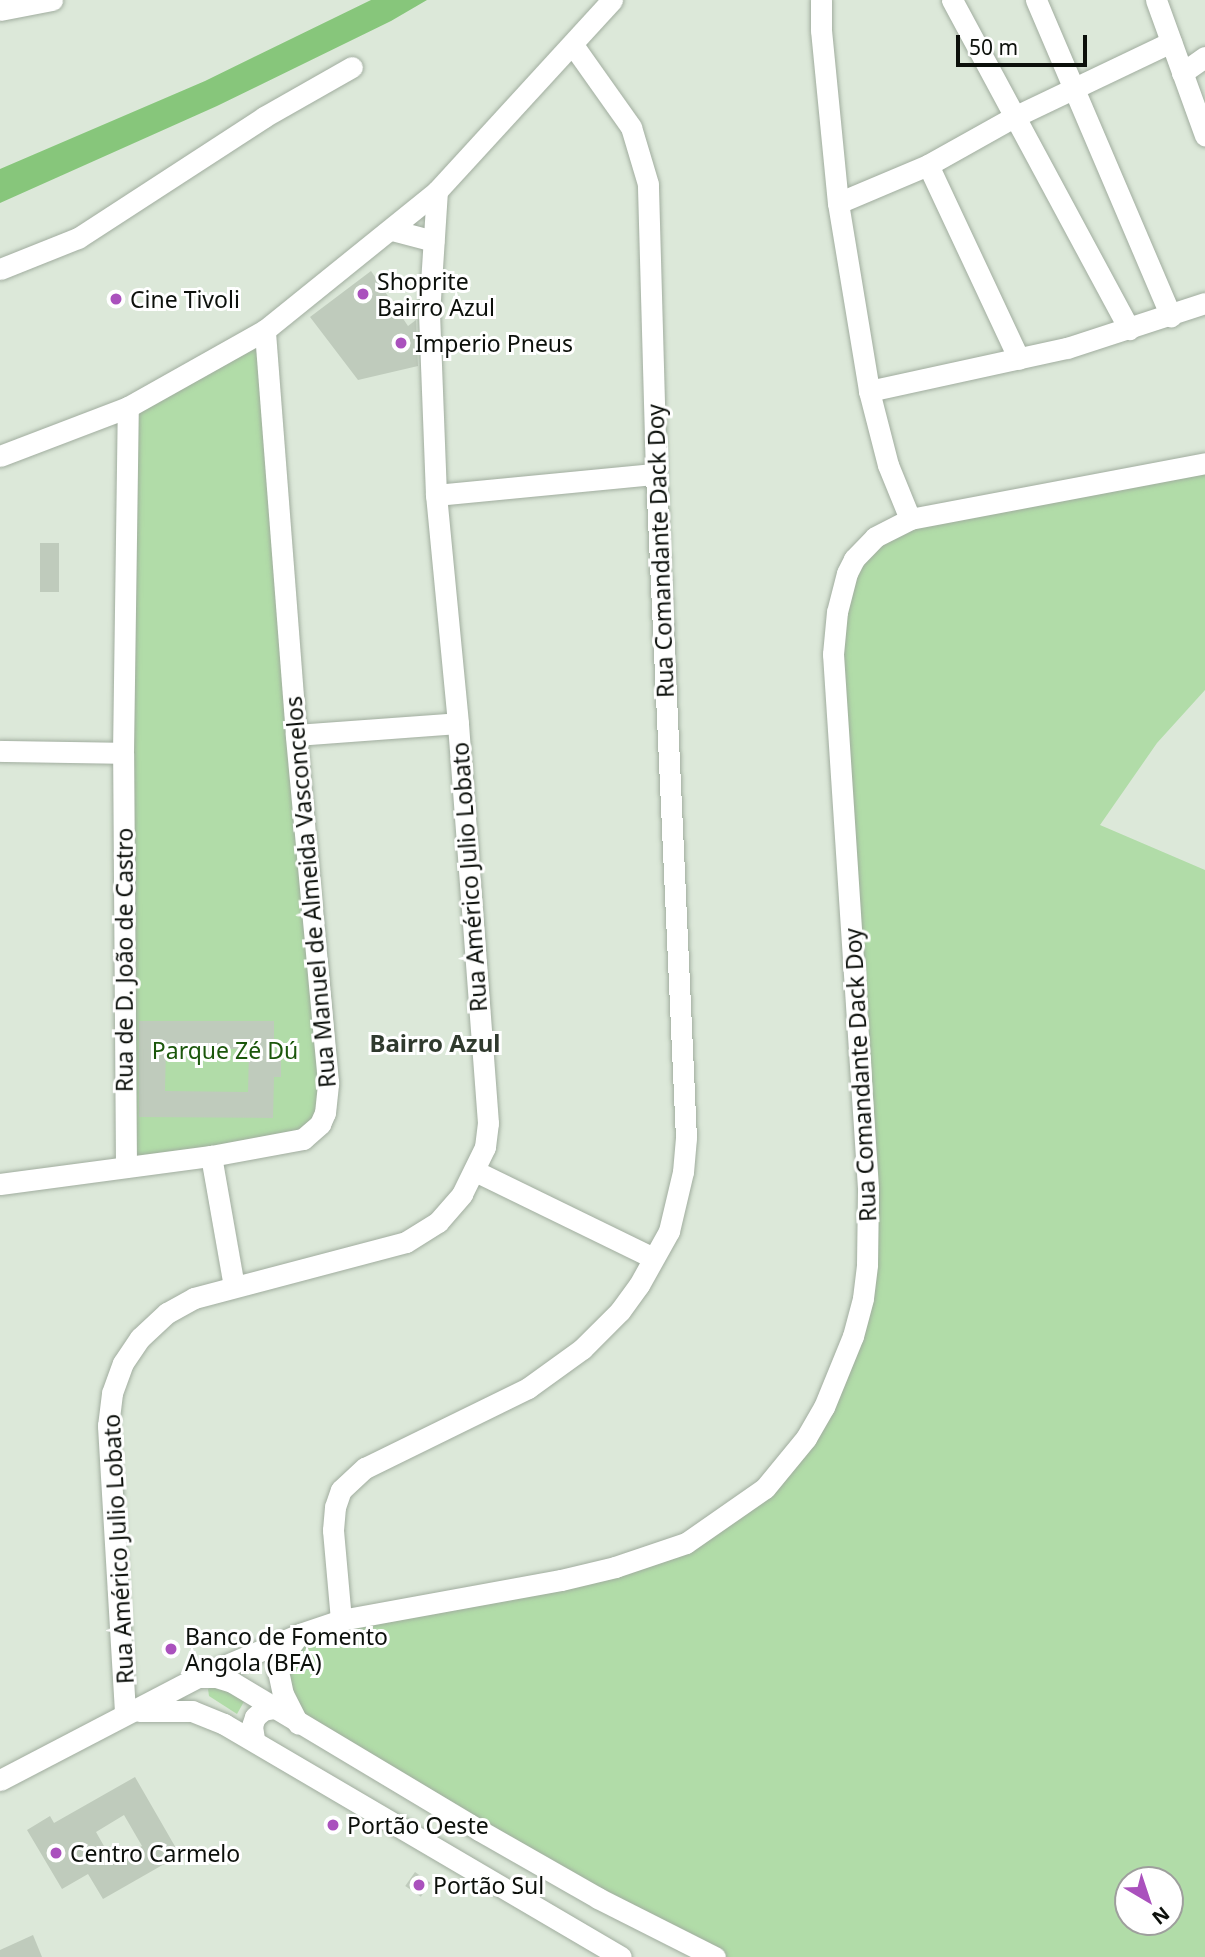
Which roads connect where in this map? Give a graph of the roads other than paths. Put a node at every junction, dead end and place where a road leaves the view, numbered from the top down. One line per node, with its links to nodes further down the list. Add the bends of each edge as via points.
1 (52, 0): 7 (street)
2 (612, 0): 9 (street)
3 (821, 0): 18 (street)
4 (952, 0): 14 (street)
5 (1037, 0): 13 (street)
6 (1156, 0): 8 (street)
7 (0, 10)
8 (1171, 42): 12 (street); 13 (street)
9 (573, 46): 17 (street); 31 (street, Rua Comandante Dack Doy, via 631,127 644,163)
10 (1205, 57): 12 (street)
11 (352, 66): 21 (street, via 264,117 78,238)
12 (1182, 73): 15 (street)
13 (1075, 88): 14 (street); 23 (street)
14 (1014, 117): 16 (street); 24 (street)
15 (1205, 135)
16 (928, 164): 18 (street); 26 (street)
17 (437, 191): 19 (street); 20 (street, Rua Américo Julio Lobato)
18 (838, 203): 27 (street)
19 (392, 229): 20 (street); 25 (street)
20 (434, 242): 32 (street, Rua Américo Julio Lobato, via 429,330)
21 (0, 269)
22 (1205, 303): 23 (street)
23 (1171, 316): 24 (street)
24 (1129, 329): 26 (street)
25 (265, 330): 28 (street); 35 (street, Rua Manuel de Almeida Vasconcelos)
26 (1019, 359): 27 (street)
27 (869, 391): 33 (street, via 888,466)
28 (128, 407): 29 (street); 37 (street, Rua de D. João de Castro)
29 (0, 456)
30 (1205, 463): 33 (street, Rua Comandante Dack Doy)
31 (656, 474): 32 (street); 42 (street, Rua Comandante Dack Doy, via 686,1138 677,1203)
32 (436, 495): 34 (street, Rua Américo Julio Lobato)
33 (910, 519): 44 (street, Rua Comandante Dack Doy, via 875,537 854,559 843,586 835,631 870,1228 863,1298 824,1407 806,1438 765,1488 686,1543 561,1580)
34 (458, 723): 35 (street); 40 (street, Rua Américo Julio Lobato, via 488,1123)
35 (296, 735): 38 (street, Rua Manuel de Almeida Vasconcelos, via 328,1102 320,1124 303,1139)
36 (0, 751): 37 (street)
37 (123, 753): 39 (street, Rua de D. João de Castro)
38 (211, 1156): 39 (street, Rua Manuel de Almeida Vasconcelos); 43 (street)
39 (126, 1167): 41 (street, Rua Manuel de Almeida Vasconcelos)
40 (475, 1171): 42 (street); 43 (street, Rua Américo Julio Lobato, via 438,1222 405,1242)
41 (0, 1184)
42 (653, 1258): 44 (street, Rua Comandante Dack Doy, via 620,1311 556,1370 350,1479 335,1507 333,1530)
43 (234, 1286): 48 (street, Rua Américo Julio Lobato, via 194,1298 167,1313 123,1363 112,1393 108,1426)
44 (341, 1620): 45 (street, Rua Comandante Dack Doy)
45 (300, 1634): 46 (street, Rua Comandante Dack Doy); 49 (street, via 278,1671 283,1694)
46 (198, 1677): 47 (street, via 216,1676 232,1682); 48 (street, Rua Comandante Dack Doy)
47 (274, 1707): 49 (street); 50 (street, via 255,1717)
48 (125, 1712): 50 (street, via 192,1711); 51 (street, Rua Comandante Dack Doy)
49 (299, 1724): 55 (street, via 598,1898)
50 (254, 1739): 54 (street)
51 (22, 1767): 52 (street, Rua Comandante Dack Doy); 53 (street, Rua Comandante Dack Doy)
52 (0, 1772)
53 (0, 1780)
54 (621, 1957)
55 (715, 1957)

